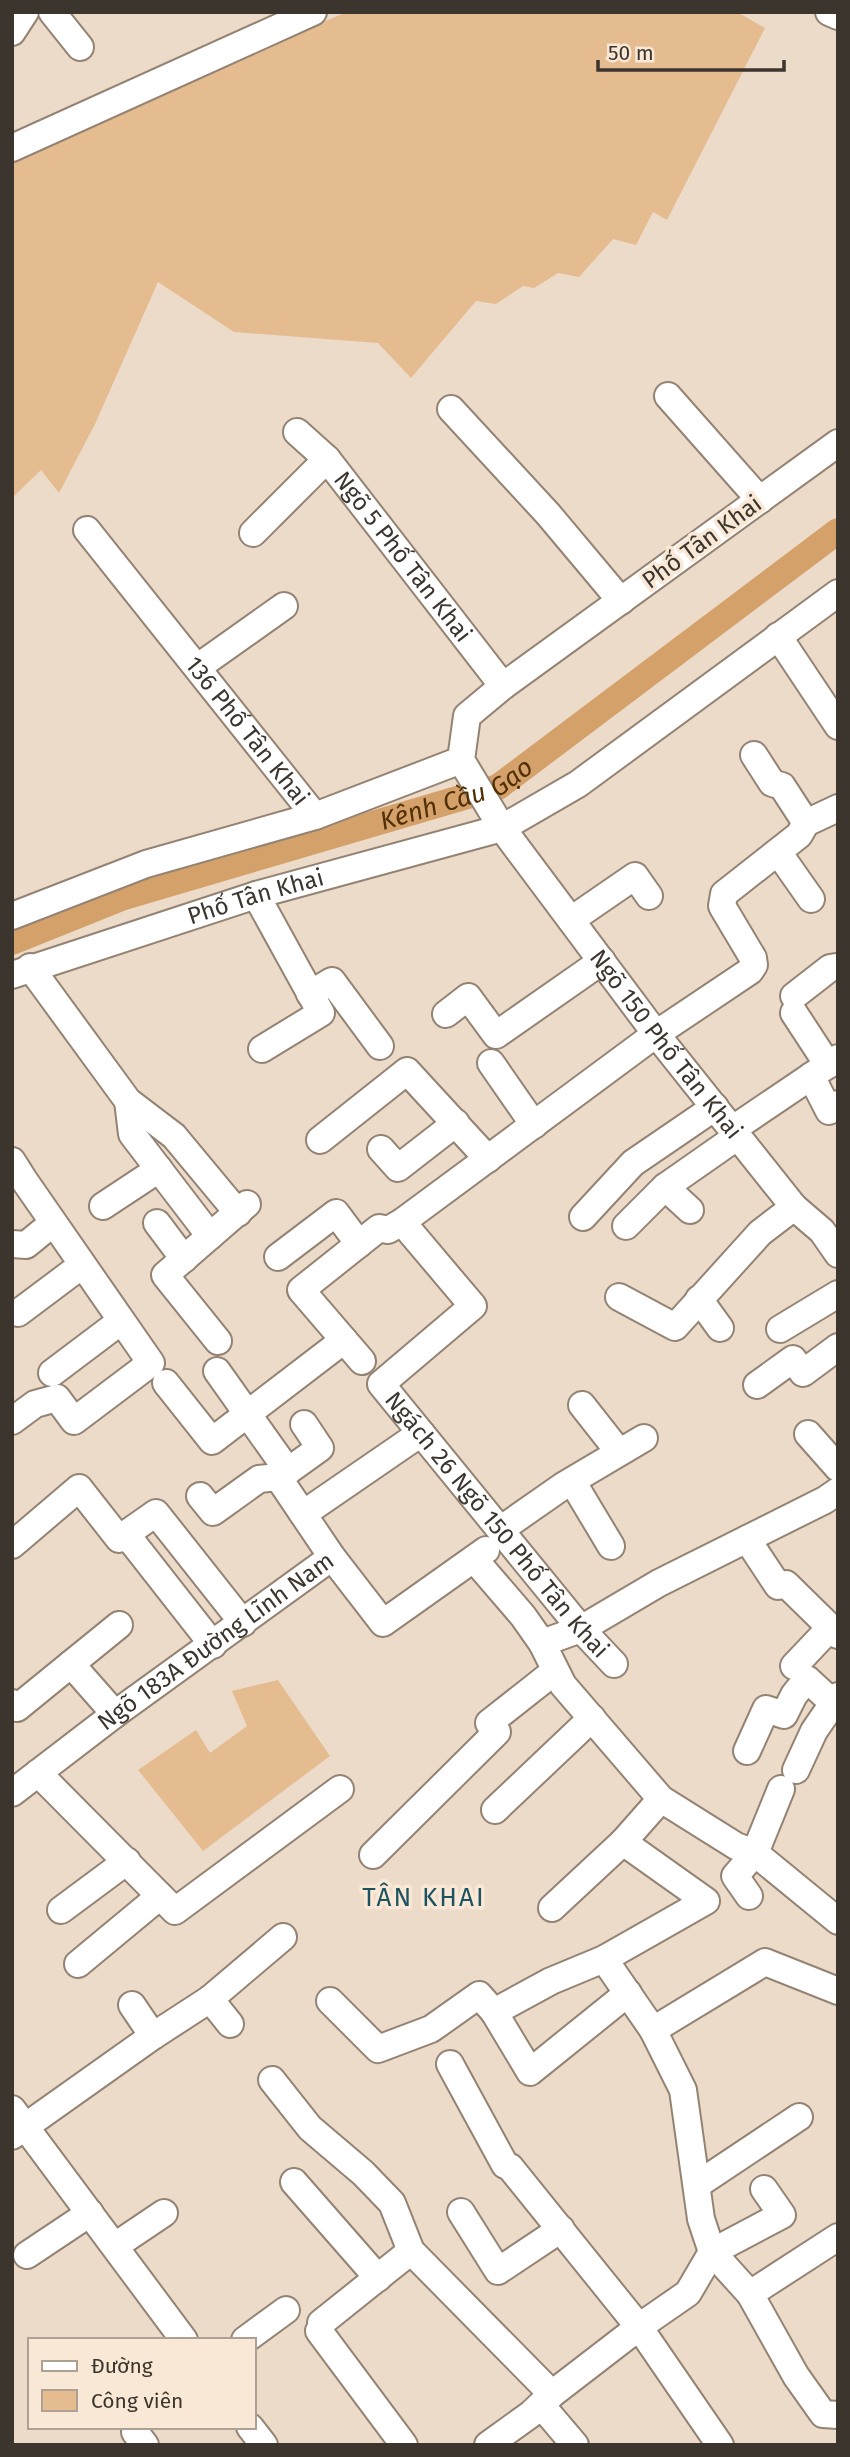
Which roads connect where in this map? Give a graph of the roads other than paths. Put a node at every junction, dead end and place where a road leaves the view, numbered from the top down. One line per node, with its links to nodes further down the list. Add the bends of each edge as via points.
1 (25, 12): 6 (street)
2 (52, 12): 7 (street)
3 (313, 12): 8 (street)
4 (829, 12): 5 (street)
5 (838, 16)
6 (12, 32)
7 (80, 47)
8 (12, 148)
9 (668, 396): 14 (street)
10 (451, 410): 18 (street)
11 (297, 432): 13 (street, Ngõ 5 Phố Tân Khai)
12 (838, 443): 14 (street, Phố Tân Khai)
13 (327, 459): 16 (street); 22 (street, Ngõ 5 Phố Tân Khai)
14 (760, 500): 18 (street, Phố Tân Khai)
15 (87, 530): 21 (street, 136 Phố Tân Khai)
16 (253, 533)
17 (838, 593): 20 (street, Phố Tân Khai)
18 (621, 601): 22 (street, Phố Tân Khai)
19 (284, 606): 21 (street)
20 (778, 636): 23 (street); 28 (street, Phố Tân Khai, via 578,784)
21 (198, 667): 27 (street, 136 Phố Tân Khai)
22 (503, 686): 25 (street, Phố Tân Khai, via 467,716)
23 (838, 726)
24 (754, 755): 29 (street)
25 (464, 764): 27 (street); 28 (street)
26 (838, 808): 29 (street)
27 (315, 816): 34 (street, via 146,864)
28 (497, 820): 31 (street, Phố Tân Khai); 35 (street, Ngõ 150 Phố Tân Khai)
29 (806, 823): 30 (street)
30 (778, 852): 33 (street); 41 (street, via 721,900 753,958 750,971)
31 (256, 895): 38 (street, Phố Tân Khai); 39 (street)
32 (649, 896): 35 (street, via 635,876)
33 (811, 899)
34 (12, 916)
35 (571, 920): 36 (street, Ngõ 150 Phố Tân Khai)
36 (602, 961): 40 (street, via 496,1035 468,997); 41 (street, Ngõ 150 Phố Tân Khai)
37 (837, 968): 45 (street, via 830,968 794,1005)
38 (21, 971): 46 (street)
39 (310, 994): 42 (street, via 332,981); 43 (street, via 321,1013)
40 (446, 1014)
41 (656, 1034): 48 (street, Ngõ 150 Phố Tân Khai); 50 (street)
42 (380, 1046)
43 (262, 1049)
44 (491, 1063): 50 (street)
45 (825, 1066): 47 (street, via 829,1111); 51 (street)
46 (128, 1101): 56 (street, via 132,1133); 68 (street, via 174,1136 243,1208)
47 (838, 1104)
48 (715, 1107): 51 (street, Ngõ 150 Phố Tân Khai); 62 (street, via 633,1163)
49 (456, 1123): 52 (street, via 407,1071); 53 (street, via 398,1168); 54 (street)
50 (534, 1125): 54 (street)
51 (736, 1133): 57 (street); 60 (street, Ngõ 150 Phố Tân Khai)
52 (320, 1140)
53 (381, 1149)
54 (488, 1159): 63 (street)
55 (12, 1161): 58 (street)
56 (159, 1169): 59 (street); 68 (street)
57 (665, 1186): 61 (street); 66 (street)
58 (22, 1196): 64 (street)
59 (103, 1206)
60 (794, 1207): 67 (street, Ngõ 150 Phố Tân Khai); 77 (street, via 760,1233)
61 (690, 1210)
62 (583, 1217)
63 (402, 1222): 70 (street, via 388,1230 379,1228); 94 (street, Ngách 26 Ngõ 150 Phố Tân Khai, via 473,1306 381,1384)
64 (53, 1223): 69 (street, via 26,1245); 74 (street)
65 (157, 1223): 73 (street)
66 (626, 1226)
67 (830, 1226): 71 (street, Ngõ 150 Phố Tân Khai)
68 (210, 1236): 73 (street)
69 (12, 1244)
70 (359, 1244): 72 (street, via 336,1213); 82 (street, via 301,1290)
71 (838, 1254)
72 (278, 1257)
73 (184, 1259): 83 (street, via 165,1275)
74 (82, 1265): 78 (street); 79 (street)
75 (838, 1294): 81 (street)
76 (620, 1297): 77 (street, via 675,1327)
77 (699, 1299): 80 (street)
78 (18, 1313)
79 (121, 1321): 87 (street); 92 (street, via 151,1363 74,1421 57,1398 35,1404)
80 (720, 1328)
81 (780, 1329)
82 (344, 1340): 85 (street); 91 (street)
83 (218, 1341)
84 (838, 1348): 89 (street, via 803,1373 793,1359)
85 (362, 1361)
86 (216, 1371): 91 (street, Ngõ 183A Đường Lĩnh Nam)
87 (52, 1373)
88 (166, 1383): 91 (street, via 212,1441)
89 (757, 1385)
90 (582, 1405): 97 (street)
91 (246, 1414): 99 (street, Ngõ 183A Đường Lĩnh Nam)
92 (12, 1421)
93 (304, 1424): 99 (street, via 320,1448)
94 (421, 1433): 103 (street); 105 (street, Ngách 26 Ngõ 150 Phố Tân Khai)
95 (808, 1434): 98 (street)
96 (644, 1438): 97 (street)
97 (620, 1452): 100 (street)
98 (838, 1468)
99 (283, 1474): 102 (street, via 259,1479 213,1513); 103 (street, Ngõ 183A Đường Lĩnh Nam)
100 (572, 1480): 105 (street); 108 (street)
101 (838, 1491): 106 (street)
102 (200, 1496)
103 (303, 1514): 109 (street, Ngõ 183A Đường Lĩnh Nam)
104 (126, 1534): 107 (street, via 119,1539 79,1488); 111 (street, via 156,1513); 116 (street)
105 (503, 1534): 110 (street); 113 (street, Ngách 26 Ngõ 150 Phố Tân Khai)
106 (747, 1539): 113 (street); 114 (street, via 778,1586 786,1584)
107 (12, 1545)
108 (611, 1546)
109 (332, 1557): 110 (street, via 383,1623); 111 (street, Ngõ 183A Đường Lĩnh Nam)
110 (474, 1559): 115 (street)
111 (243, 1623): 116 (street, Ngõ 183A Đường Lĩnh Nam)
112 (119, 1625): 117 (street)
113 (581, 1629): 115 (street); 118 (street, Ngách 26 Ngõ 150 Phố Tân Khai)
114 (834, 1632): 119 (street)
115 (542, 1643): 120 (street)
116 (213, 1645): 123 (street, Ngõ 183A Đường Lĩnh Nam)
117 (71, 1664): 122 (street, via 17,1708); 123 (street)
118 (614, 1664)
119 (794, 1667)
120 (555, 1671): 124 (street); 133 (street, via 489,1723 497,1732)
121 (835, 1699): 125 (street, via 807,1679 784,1715 766,1709); 132 (street, via 789,1779)
122 (12, 1703)
123 (115, 1714): 126 (street, Ngõ 183A Đường Lĩnh Nam)
124 (592, 1718): 129 (street); 130 (street)
125 (747, 1751)
126 (37, 1773): 128 (street, Ngõ 183A Đường Lĩnh Nam); 134 (street)
127 (340, 1789): 136 (street)
128 (12, 1793)
129 (661, 1799): 131 (street); 132 (street)
130 (495, 1810)
131 (623, 1842): 137 (street); 141 (street, via 706,1901)
132 (755, 1853): 135 (street, via 734,1876); 139 (street)
133 (373, 1854)
134 (127, 1861): 136 (street); 138 (street)
135 (749, 1896)
136 (167, 1903): 142 (street)
137 (552, 1908)
138 (61, 1910)
139 (838, 1921)
140 (283, 1937): 145 (street)
141 (604, 1959): 144 (street); 148 (street)
142 (78, 1964)
143 (838, 1991): 150 (street, via 765,1962)
144 (628, 1993): 148 (street, via 530,2071); 150 (street)
145 (210, 1999): 149 (street); 151 (street)
146 (330, 2001): 148 (street, via 378,2049 431,2029 479,1994)
147 (132, 2005): 151 (street)
148 (494, 2012)
149 (230, 2025)
150 (653, 2030): 157 (street, via 683,2090)
151 (153, 2036): 155 (street)
152 (450, 2064): 162 (street, via 505,2165)
153 (272, 2080): 165 (street, via 310,2128 392,2203)
154 (799, 2117): 157 (street)
155 (17, 2124): 160 (street)
156 (294, 2182): 168 (street)
157 (697, 2185): 166 (street, via 701,2219)
158 (764, 2189): 166 (street, via 782,2215)
159 (461, 2212): 162 (street, via 498,2271)
160 (90, 2213): 164 (street); 167 (street)
161 (164, 2213): 164 (street)
162 (561, 2229): 171 (street)
163 (838, 2237): 169 (street)
164 (115, 2246): 172 (street)
165 (411, 2251): 168 (street); 174 (street)
166 (712, 2252): 169 (street); 171 (street, via 688,2293)
167 (27, 2255)
168 (378, 2278): 178 (street, via 320,2327)
169 (750, 2294): 175 (street, via 823,2414)
170 (286, 2311): 173 (street)
171 (639, 2327): 174 (street); 181 (street)
172 (183, 2338)
173 (248, 2338)
174 (546, 2400): 179 (street); 180 (street)
175 (838, 2415)
176 (252, 2429): 177 (street)
177 (264, 2445)
178 (404, 2445)
179 (488, 2445)
180 (575, 2445)
181 (720, 2445)

